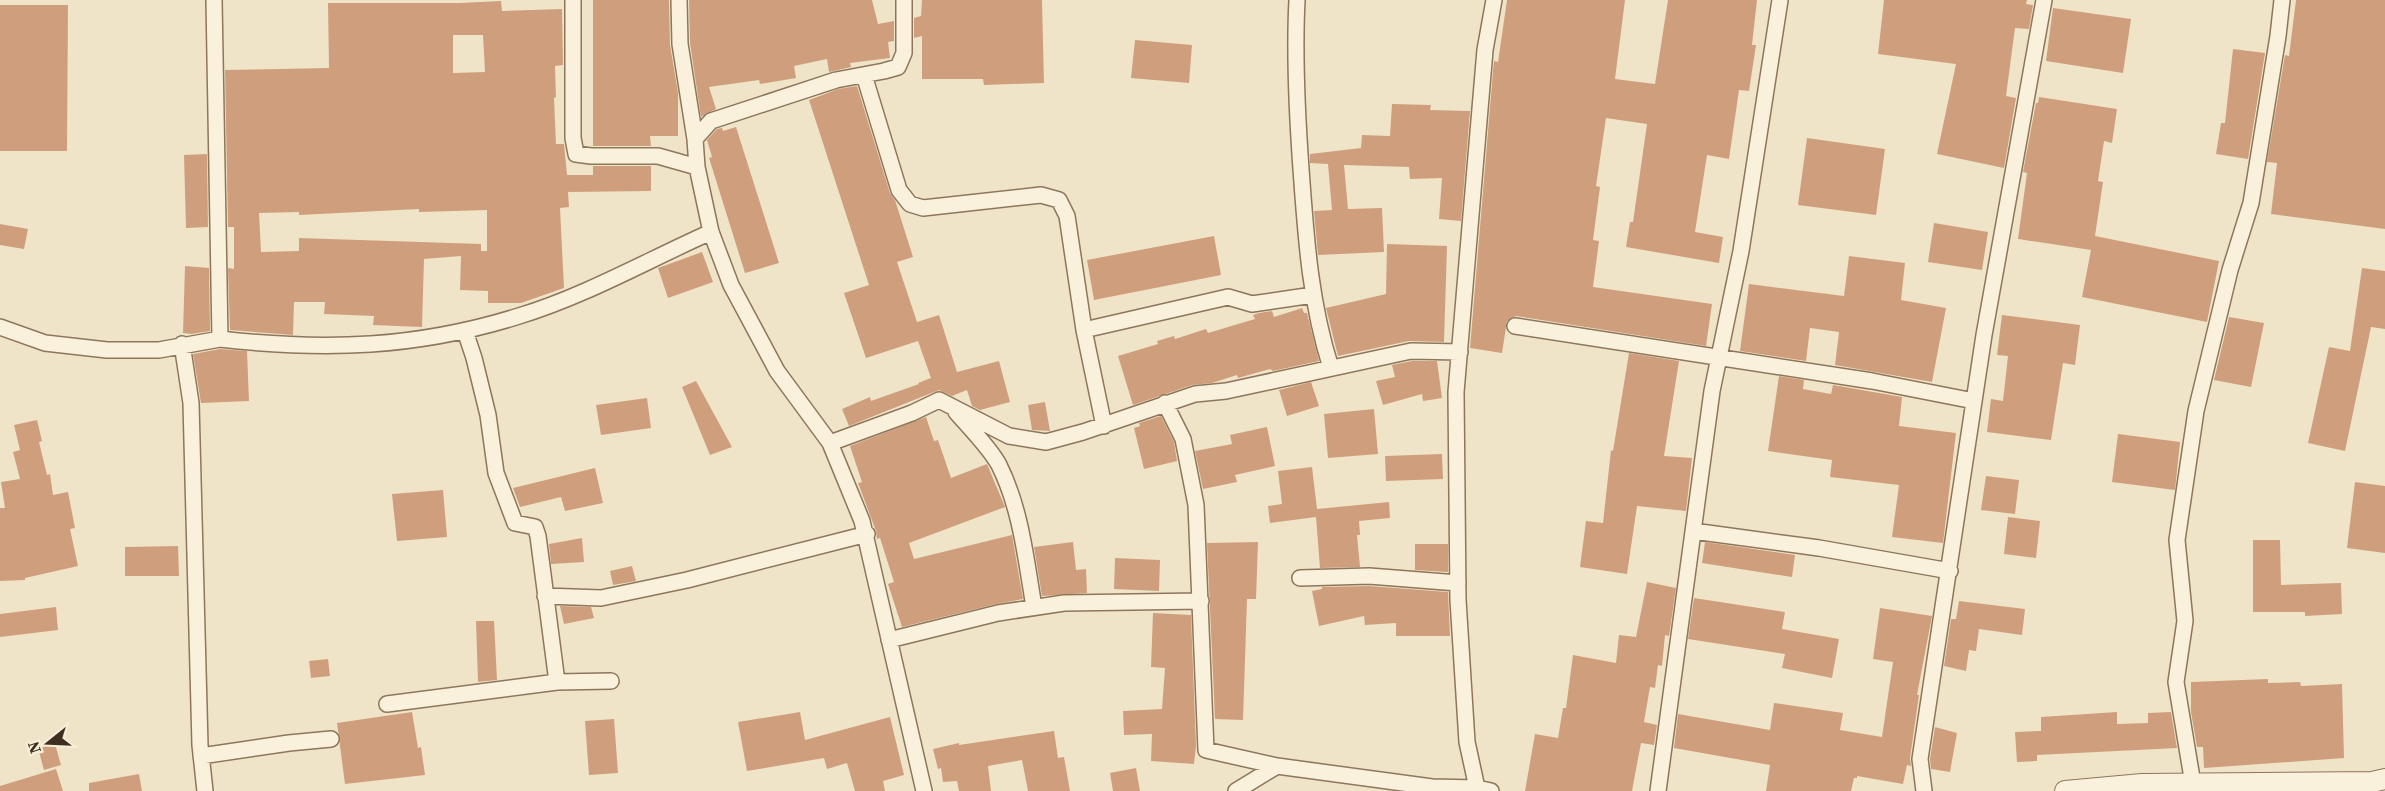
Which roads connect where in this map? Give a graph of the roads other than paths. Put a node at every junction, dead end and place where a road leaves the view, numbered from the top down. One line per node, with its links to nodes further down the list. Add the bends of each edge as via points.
1 (214, 0): 19 (street)
2 (573, 0): 12 (street, via 576,154 658,156)
3 (679, 0): 11 (street, via 680,44)
4 (904, 0): 10 (street, via 904,53 898,67)
5 (1297, 0): 14 (street, via 1297,104 1307,260)
6 (1494, 0): 21 (street, via 1485,50)
7 (1779, 0): 22 (street, via 1741,251)
8 (2044, 0): 24 (street)
9 (2282, 0): 45 (street, via 2251,203 2230,270 2196,411 2177,540 2185,621 2176,682)
10 (864, 75): 11 (street, via 836,80 711,121); 17 (street, via 899,190 910,204 923,208 1041,195 1059,200 1067,216)
11 (695, 139): 12 (street)
12 (697, 167): 13 (street)
13 (711, 232): 18 (street, via 532,311); 28 (street, via 731,285 756,334 777,371)
14 (1313, 295): 17 (street, via 1252,304 1228,297); 23 (street, via 1319,330)
15 (1515, 326): 22 (street)
16 (0, 327): 20 (street, via 45,344 107,350 159,350)
17 (1084, 330): 27 (street)
18 (465, 331): 19 (street, via 347,347); 34 (street, via 488,415 496,473 515,524 535,527)
19 (220, 339): 20 (street)
20 (182, 344): 42 (street, via 191,403)
21 (1460, 352): 23 (street, via 1411,351); 33 (street, via 1456,392)
22 (1720, 356): 24 (street); 29 (street)
23 (1332, 368): 25 (street, via 1195,394)
24 (1974, 401): 31 (street)
25 (1164, 404): 27 (street); 35 (street, via 1183,439 1196,505)
26 (951, 406): 27 (street, via 1009,436 1046,442); 28 (street, via 939,400); 36 (street, via 998,464 1018,519)
27 (1104, 426)
28 (830, 442): 30 (street)
29 (1693, 531): 31 (street); 50 (street)
30 (867, 534): 34 (street, via 600,598); 37 (street)
31 (1950, 571): 51 (street, via 1920,759)
32 (1300, 578): 33 (street, via 1369,576)
33 (1458, 583): 46 (street, via 1467,742)
34 (545, 596): 39 (street)
35 (1201, 601): 36 (street, via 1064,603); 43 (street, via 1206,750)
36 (1034, 608): 37 (street)
37 (889, 640): 48 (street)
38 (611, 681): 39 (street)
39 (558, 682): 40 (street)
40 (387, 704)
41 (331, 740): 42 (street)
42 (201, 756): 47 (street)
43 (1277, 766): 46 (street, via 1432,787); 49 (street)
44 (2385, 779): 45 (street)
45 (2193, 783): 52 (street)
46 (1484, 790)
47 (205, 791)
48 (924, 791)
49 (1236, 791)
50 (1658, 791)
51 (1924, 791)
52 (2065, 791)

